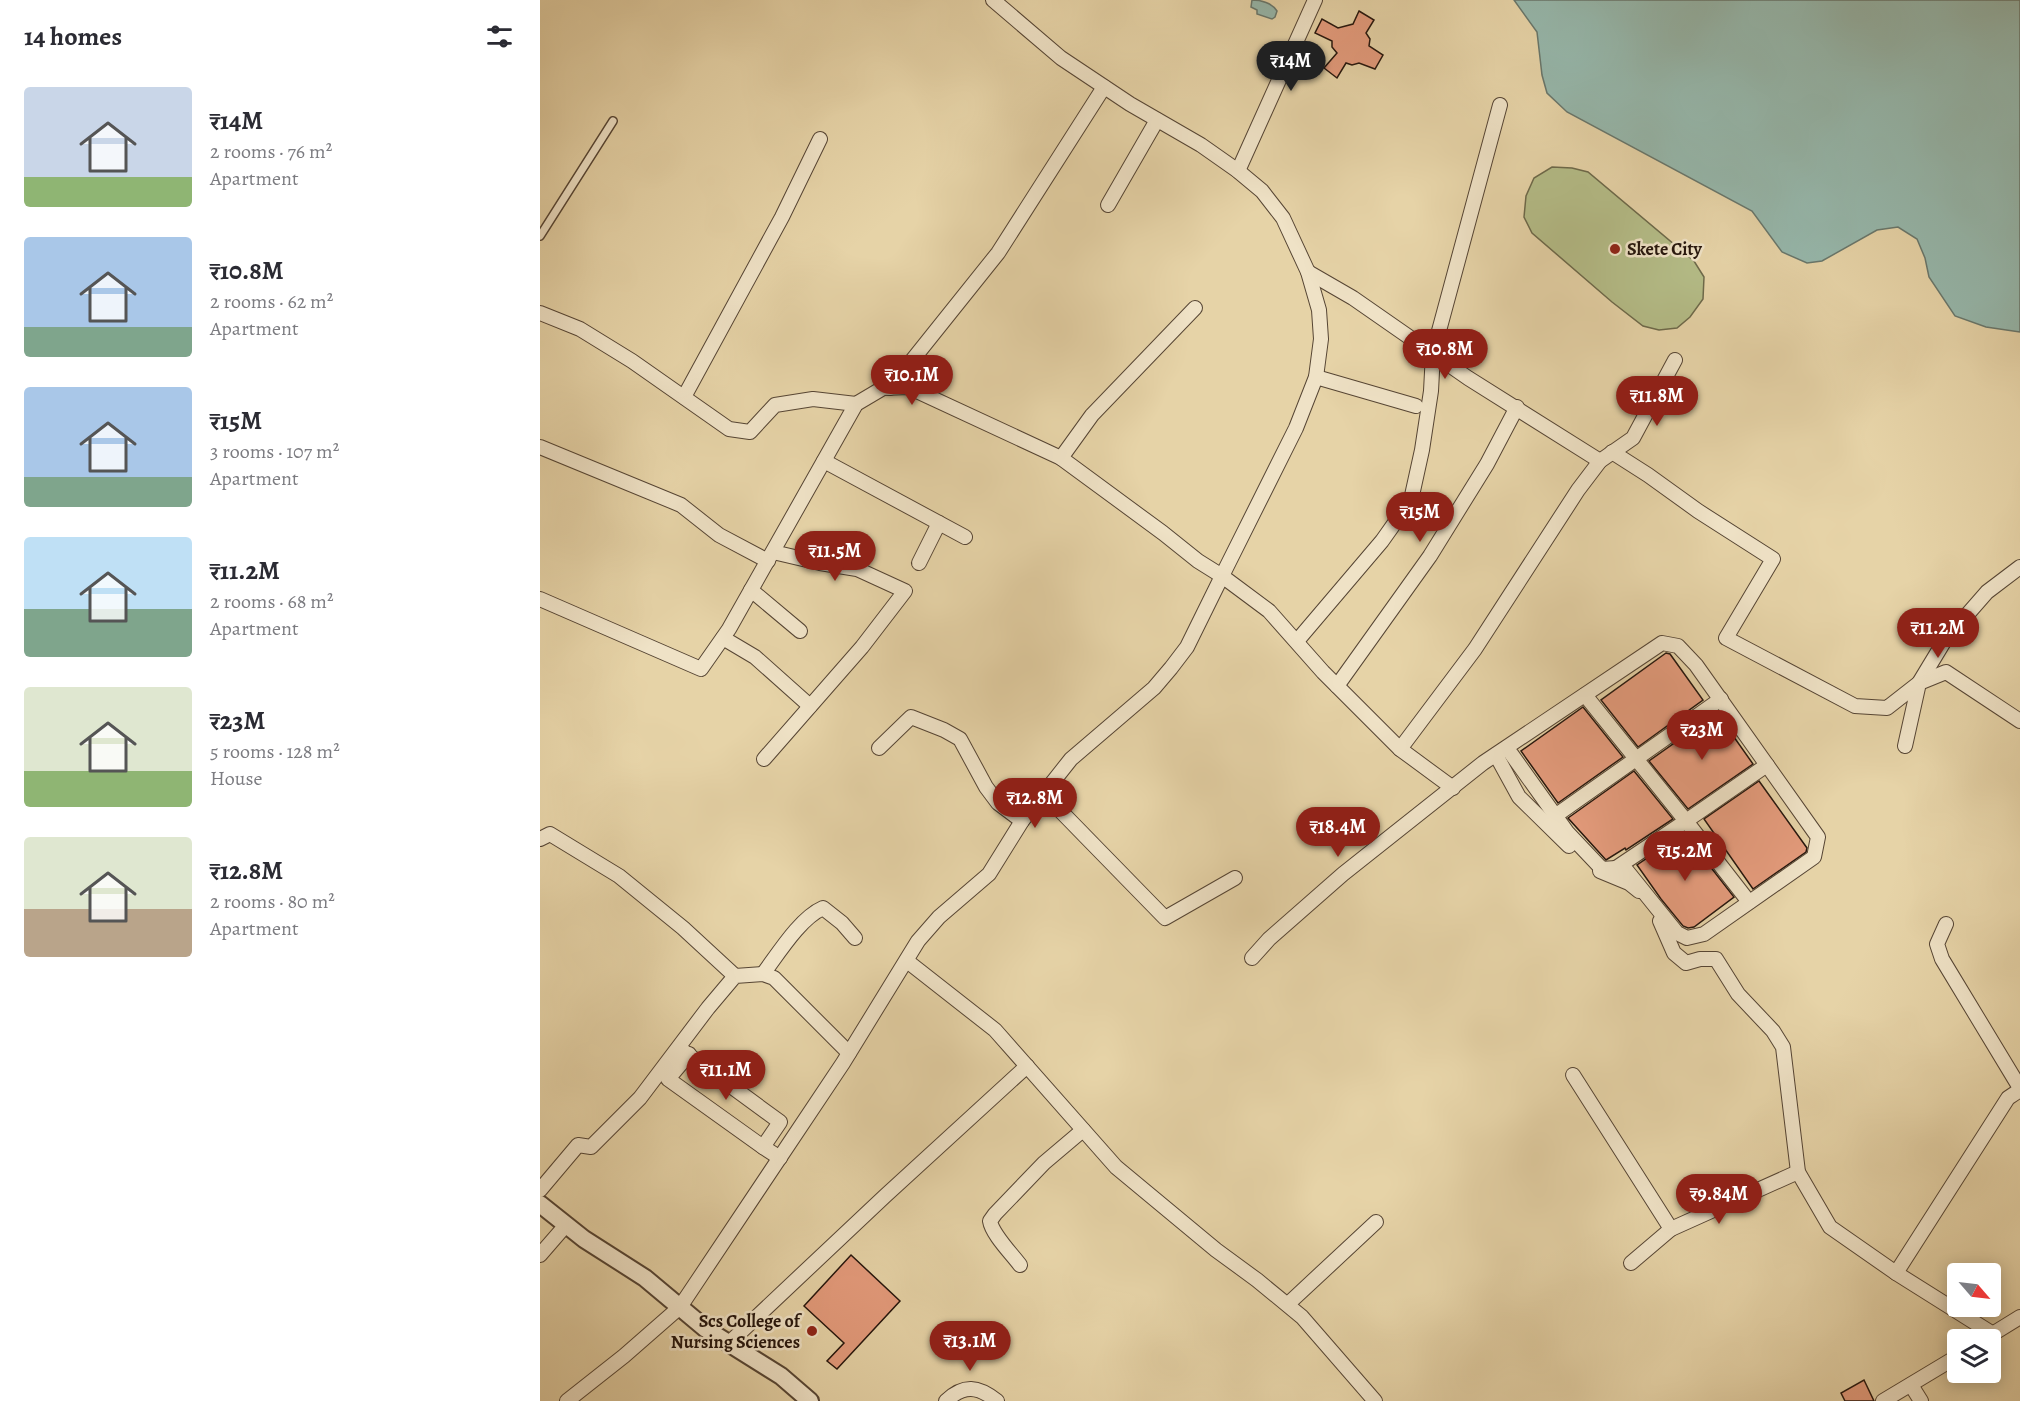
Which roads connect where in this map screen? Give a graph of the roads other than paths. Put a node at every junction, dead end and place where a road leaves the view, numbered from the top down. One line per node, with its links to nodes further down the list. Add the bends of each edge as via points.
1 (993, 0): 3 (street, via 1061,58)
2 (1315, 0): 8 (street)
3 (1104, 87): 5 (street); 17 (street, via 998,254)
4 (1500, 105): 14 (street)
5 (1157, 120): 8 (street, via 1201,144); 9 (street)
6 (613, 121): 10 (lane)
7 (820, 139): 18 (street)
8 (1238, 171): 11 (street, via 1262,191 1283,218)
9 (1108, 205)
10 (540, 236)
11 (1308, 272): 14 (street); 16 (street, via 1319,310 1321,339)
12 (1195, 308): 24 (street, via 1092,415)
13 (540, 313): 18 (street, via 580,329)
14 (1433, 352): 21 (street); 37 (street, via 1431,391 1412,500)
15 (1674, 360): 23 (street, via 1633,438)
16 (1316, 377): 20 (street); 32 (street, via 1296,428)
17 (890, 388): 19 (street); 24 (street, via 908,387)
18 (684, 397): 19 (street, via 729,429 750,432 775,405 813,399)
19 (856, 404): 25 (street)
20 (1416, 406)
21 (1517, 408): 26 (street); 39 (street, via 1430,556)
22 (540, 447): 29 (street, via 681,505 719,535)
23 (1612, 452): 26 (street); 38 (street, via 1773,559 1726,638 1855,706 1887,708)
24 (1061, 458): 32 (street)
25 (824, 461): 27 (street); 29 (street)
26 (1600, 461): 46 (street, via 1475,649)
27 (939, 523): 28 (street); 30 (street)
28 (965, 537)
29 (770, 556): 33 (street); 42 (street, via 857,570 905,591)
30 (919, 563)
31 (2020, 567): 38 (street, via 1987,592 1945,640)
32 (1222, 576): 37 (street, via 1269,611); 52 (street, via 1187,647 1171,668 1154,688 1071,759)
33 (751, 590): 35 (street); 36 (street)
34 (540, 600): 36 (street, via 701,669)
35 (800, 631)
36 (723, 638): 42 (street, via 755,657)
37 (1297, 641): 39 (street)
38 (1919, 683): 43 (street, via 1947,672); 44 (street)
39 (1337, 686): 46 (street)
40 (1585, 695): 41 (street, via 1662,644 1678,646); 47 (street); 48 (street)
41 (1721, 699): 48 (street); 50 (street)
42 (810, 706): 49 (street)
43 (2020, 721)
44 (1905, 746)
45 (879, 748): 54 (street, via 911,717 944,730 960,740 998,803)
46 (1400, 749): 51 (street)
47 (1501, 751): 51 (street); 53 (street); 74 (street, via 1519,797 1591,865 1643,894 1674,953 1686,963 1716,959 1738,994 1773,1031 1783,1047)
48 (1635, 758): 53 (street); 55 (street)
49 (764, 759)
50 (1767, 765): 55 (street); 59 (street, via 1818,837 1814,857)
51 (1453, 788): 62 (street, via 1343,874)
52 (1043, 793): 54 (street); 58 (street, via 1165,918)
53 (1555, 816): 57 (street, via 1602,869)
54 (1022, 821): 63 (street, via 989,874 939,917)
55 (1686, 821): 57 (street); 59 (street)
56 (540, 839): 65 (street, via 550,834 619,876)
57 (1616, 868): 59 (street, via 1627,871 1677,933 1687,938 1704,934)
58 (1235, 878)
59 (1749, 902)
60 (1946, 924): 70 (street, via 1937,944 1942,959)
61 (855, 938): 64 (street, via 823,908 797,930)
62 (1252, 958)
63 (907, 961): 67 (street); 68 (street, via 995,1030)
64 (763, 974): 65 (street); 67 (street, via 774,978)
65 (735, 976): 66 (street, via 708,1008)
66 (684, 1051): 72 (street, via 668,1079); 72 (street, via 780,1122); 75 (street, via 591,1147 578,1145)
67 (849, 1053): 73 (street)
68 (1027, 1066): 71 (street); 89 (street)
69 (1573, 1075): 79 (street)
70 (2020, 1089): 83 (street, via 2008,1098)
71 (1083, 1130): 82 (street, via 1044,1163 990,1221 992,1230); 84 (street, via 1116,1167)
72 (763, 1147): 73 (street)
73 (780, 1158): 85 (street)
74 (1798, 1172): 79 (street); 83 (street, via 1830,1227)
75 (540, 1190)
76 (540, 1204): 78 (street)
77 (1376, 1222): 84 (street)
78 (566, 1225): 80 (street); 85 (street, via 645,1278)
79 (1671, 1229): 81 (street)
80 (540, 1255)
81 (1631, 1263)
82 (1020, 1265)
83 (1896, 1273): 87 (street)
84 (1288, 1304): 96 (street)
85 (680, 1307): 89 (street); 92 (street)
86 (2020, 1317): 88 (street)
87 (1976, 1329)
88 (2001, 1329)
89 (729, 1343): 93 (street, via 781,1376)
90 (1947, 1363): 91 (street)
91 (1911, 1385): 97 (street); 98 (street)
92 (567, 1401)
93 (810, 1401)
94 (946, 1401): 95 (street, via 955,1392 970,1388)
95 (997, 1401)
96 (1375, 1401)
97 (1883, 1401)
98 (1921, 1401)

